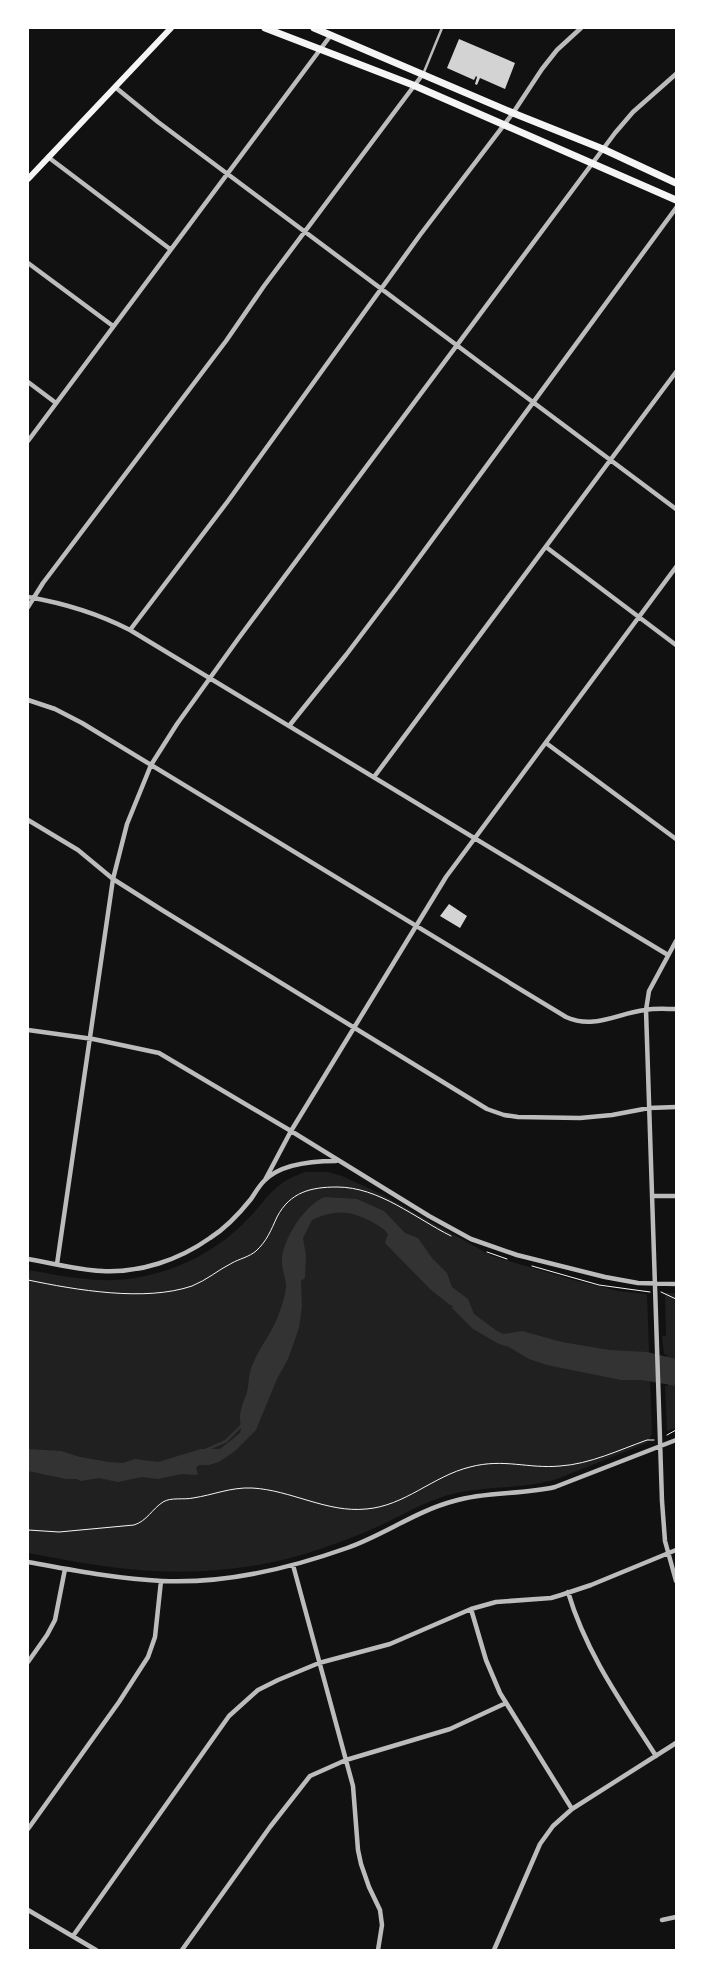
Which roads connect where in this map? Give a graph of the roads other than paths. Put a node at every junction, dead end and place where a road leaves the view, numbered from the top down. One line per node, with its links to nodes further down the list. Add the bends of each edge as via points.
1 (171, 28): 11 (main road)
2 (265, 28): 7 (main road)
3 (314, 28): 6 (main road)
4 (442, 28): 8 (lane)
5 (581, 28): 12 (street, via 552,56)
6 (331, 34): 7 (street); 8 (main road)
7 (321, 48): 10 (main road); 17 (street)
8 (423, 73): 10 (street); 12 (main road)
9 (676, 74): 14 (street, via 633,112)
10 (413, 85): 13 (main road); 22 (street)
11 (114, 87): 15 (main road); 17 (street)
12 (513, 113): 13 (street); 14 (main road)
13 (504, 124): 16 (main road); 25 (street)
14 (603, 149): 16 (street); 19 (main road)
15 (48, 158): 18 (main road); 23 (street)
16 (593, 163): 20 (main road); 27 (street)
17 (228, 173): 22 (street); 23 (street)
18 (28, 179)
19 (676, 183)
20 (676, 200)
21 (676, 208): 30 (street)
22 (305, 231): 25 (street); 38 (street)
23 (170, 250): 26 (street)
24 (28, 263): 26 (street)
25 (382, 288): 27 (street); 41 (street)
26 (113, 326): 31 (street)
27 (457, 345): 30 (street); 43 (street)
28 (676, 372): 33 (street)
29 (28, 382): 31 (street)
30 (535, 402): 33 (street); 45 (street, via 369,625)
31 (56, 403): 32 (street)
32 (28, 441)
33 (611, 460): 34 (street); 35 (street)
34 (676, 509)
35 (546, 547): 40 (street); 48 (street)
36 (676, 566): 40 (street)
37 (28, 596): 38 (street)
38 (33, 598): 39 (street); 41 (street, via 114,621)
39 (28, 607)
40 (638, 617): 42 (street); 46 (street)
41 (130, 630): 43 (street)
42 (676, 645)
43 (210, 678): 45 (street); 47 (street)
44 (28, 700): 47 (street, via 72,717)
45 (289, 726): 48 (street)
46 (546, 743): 50 (street); 51 (street)
47 (151, 765): 52 (street, via 130,813); 53 (street)
48 (374, 777): 50 (street)
49 (28, 820): 52 (street, via 78,850)
50 (474, 839): 53 (street); 55 (street)
51 (676, 839)
52 (112, 879): 58 (street); 60 (street)
53 (416, 925): 57 (street, via 572,1020 598,1022); 58 (street)
54 (676, 941): 55 (street)
55 (668, 955): 57 (street, via 649,992)
56 (676, 1009): 57 (street)
57 (646, 1010): 62 (street)
58 (355, 1029): 62 (street, via 476,1103 504,1115 580,1118); 63 (street)
59 (28, 1030): 60 (street)
60 (90, 1039): 63 (street, via 159,1053); 69 (street)
61 (676, 1107): 62 (street)
62 (649, 1108): 66 (street)
63 (291, 1131): 64 (street); 65 (street)
64 (337, 1161): 65 (street, via 301,1164); 70 (street, via 471,1239 517,1255 597,1275)
65 (265, 1180): 69 (street, via 230,1222 182,1255 134,1269 111,1271)
66 (652, 1196): 67 (street); 70 (street)
67 (676, 1196)
68 (28, 1259): 69 (street)
69 (57, 1264)
70 (655, 1284): 71 (street); 73 (street)
71 (676, 1284)
72 (676, 1440): 73 (street)
73 (659, 1446): 75 (street, via 663,1529); 77 (street, via 555,1487 452,1501 348,1547)
74 (676, 1550): 75 (street)
75 (668, 1553): 80 (street); 81 (street)
76 (28, 1562): 78 (street)
77 (293, 1565): 79 (street, via 216,1579); 84 (street)
78 (65, 1569): 79 (street); 83 (street, via 55,1620)
79 (161, 1581): 90 (street, via 155,1637 148,1657)
80 (676, 1581)
81 (568, 1592): 82 (street, via 551,1598 496,1602); 87 (street, via 593,1656)
82 (471, 1609): 84 (street, via 390,1644); 85 (street, via 486,1660)
83 (28, 1662)
84 (319, 1663): 88 (street); 94 (street, via 258,1690 229,1716)
85 (506, 1703): 88 (street, via 450,1729); 89 (street)
86 (676, 1743): 87 (street)
87 (656, 1756): 89 (street)
88 (346, 1760): 96 (street, via 316,1772 302,1785); 97 (street, via 353,1786 361,1864 380,1910 382,1925)
89 (572, 1808): 98 (street, via 540,1844)
90 (28, 1829)
91 (28, 1910): 94 (street)
92 (676, 1917): 93 (street)
93 (662, 1920)
94 (73, 1936): 95 (street)
95 (96, 1950)
96 (182, 1950)
97 (378, 1950)
98 (494, 1950)

